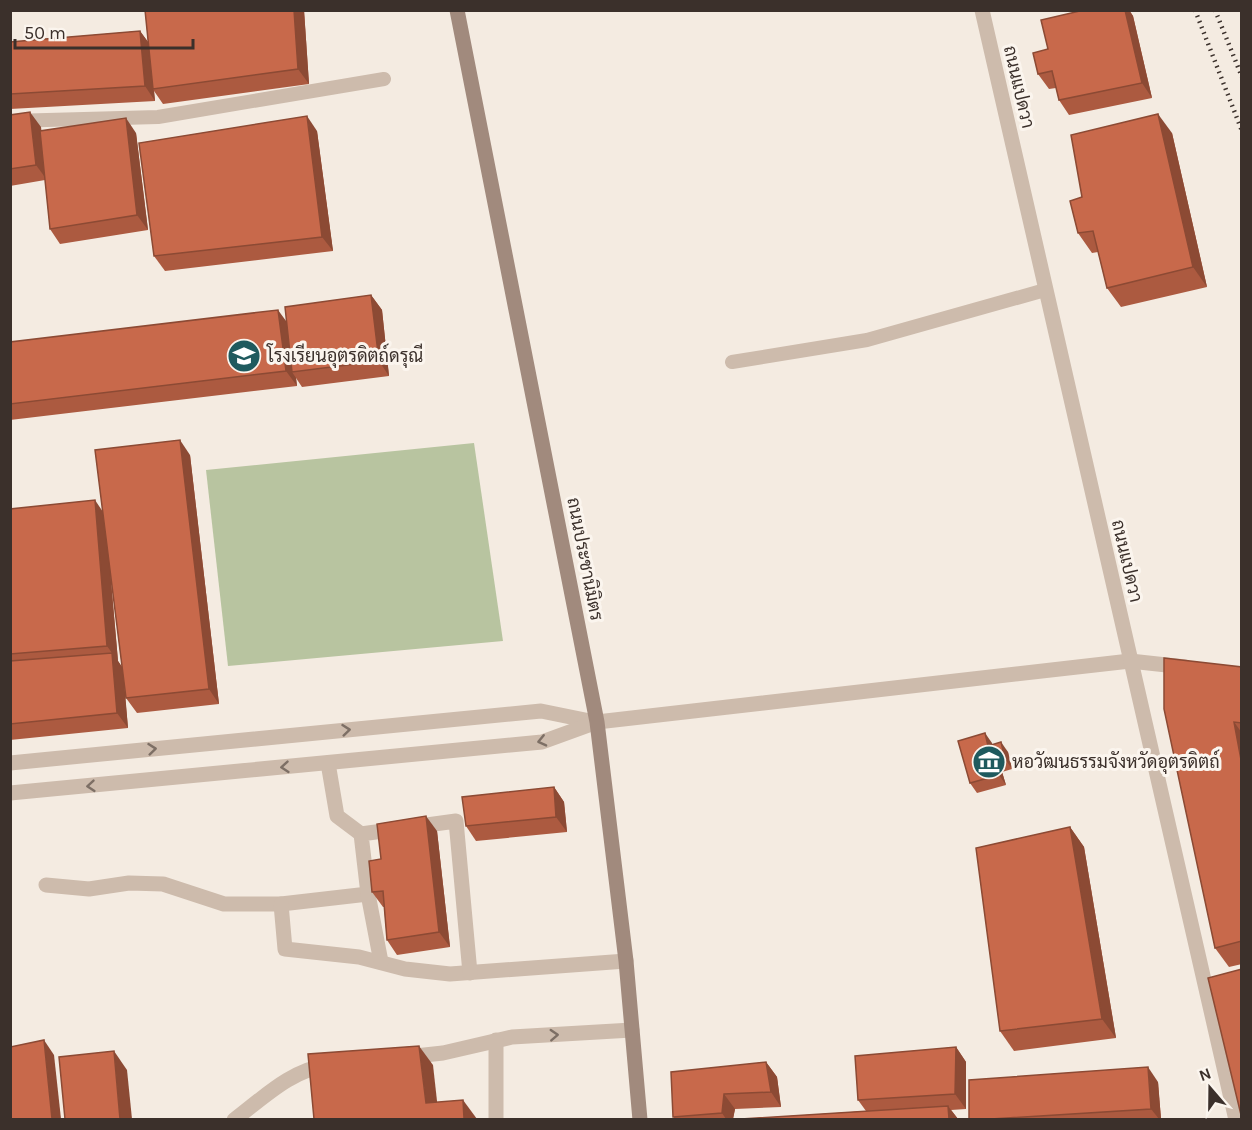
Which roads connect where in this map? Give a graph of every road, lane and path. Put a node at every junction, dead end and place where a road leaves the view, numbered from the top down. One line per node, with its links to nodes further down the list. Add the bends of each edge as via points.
1 (457, 10): 9 (main road, ถนนประชานิมิตร)
2 (982, 10): 5 (street, ถนนแปดวา)
3 (384, 79): 4 (lane, via 158,117)
4 (10, 120)
5 (1045, 290): 6 (lane, via 867,340); 7 (street, ถนนแปดวา)
6 (732, 362)
7 (1130, 661): 8 (street); 9 (street); 21 (street, ถนนแปดวา)
8 (1197, 668)
9 (597, 722): 10 (street, one-way to 9, via 541,711); 11 (street, one-way to 11, via 542,742); 17 (main road, ถนนประชานิมิตร)
10 (10, 763)
11 (328, 763): 12 (street, one-way to 12); 13 (street, via 337,816)
12 (10, 794)
13 (361, 834): 15 (street); 19 (street, via 456,821)
14 (46, 885): 16 (street, via 89,889 163,884 224,904)
15 (368, 894): 16 (street); 18 (street)
16 (281, 904): 18 (street, via 285,949)
17 (626, 961): 19 (street); 22 (main road, ถนนประชานิมิตร)
18 (381, 962): 19 (street, via 405,969)
19 (470, 973)
20 (1223, 986): 21 (street)
21 (1205, 991): 29 (street, ถนนแปดวา)
22 (632, 1030): 23 (street, one-way to 22); 28 (main road, ถนนประชานิมิตร)
23 (496, 1040): 24 (street, via 443,1053); 27 (street)
24 (388, 1059)
25 (344, 1064): 26 (street, via 311,1067)
26 (234, 1119)
27 (496, 1119)
28 (640, 1119)
29 (1236, 1119)

